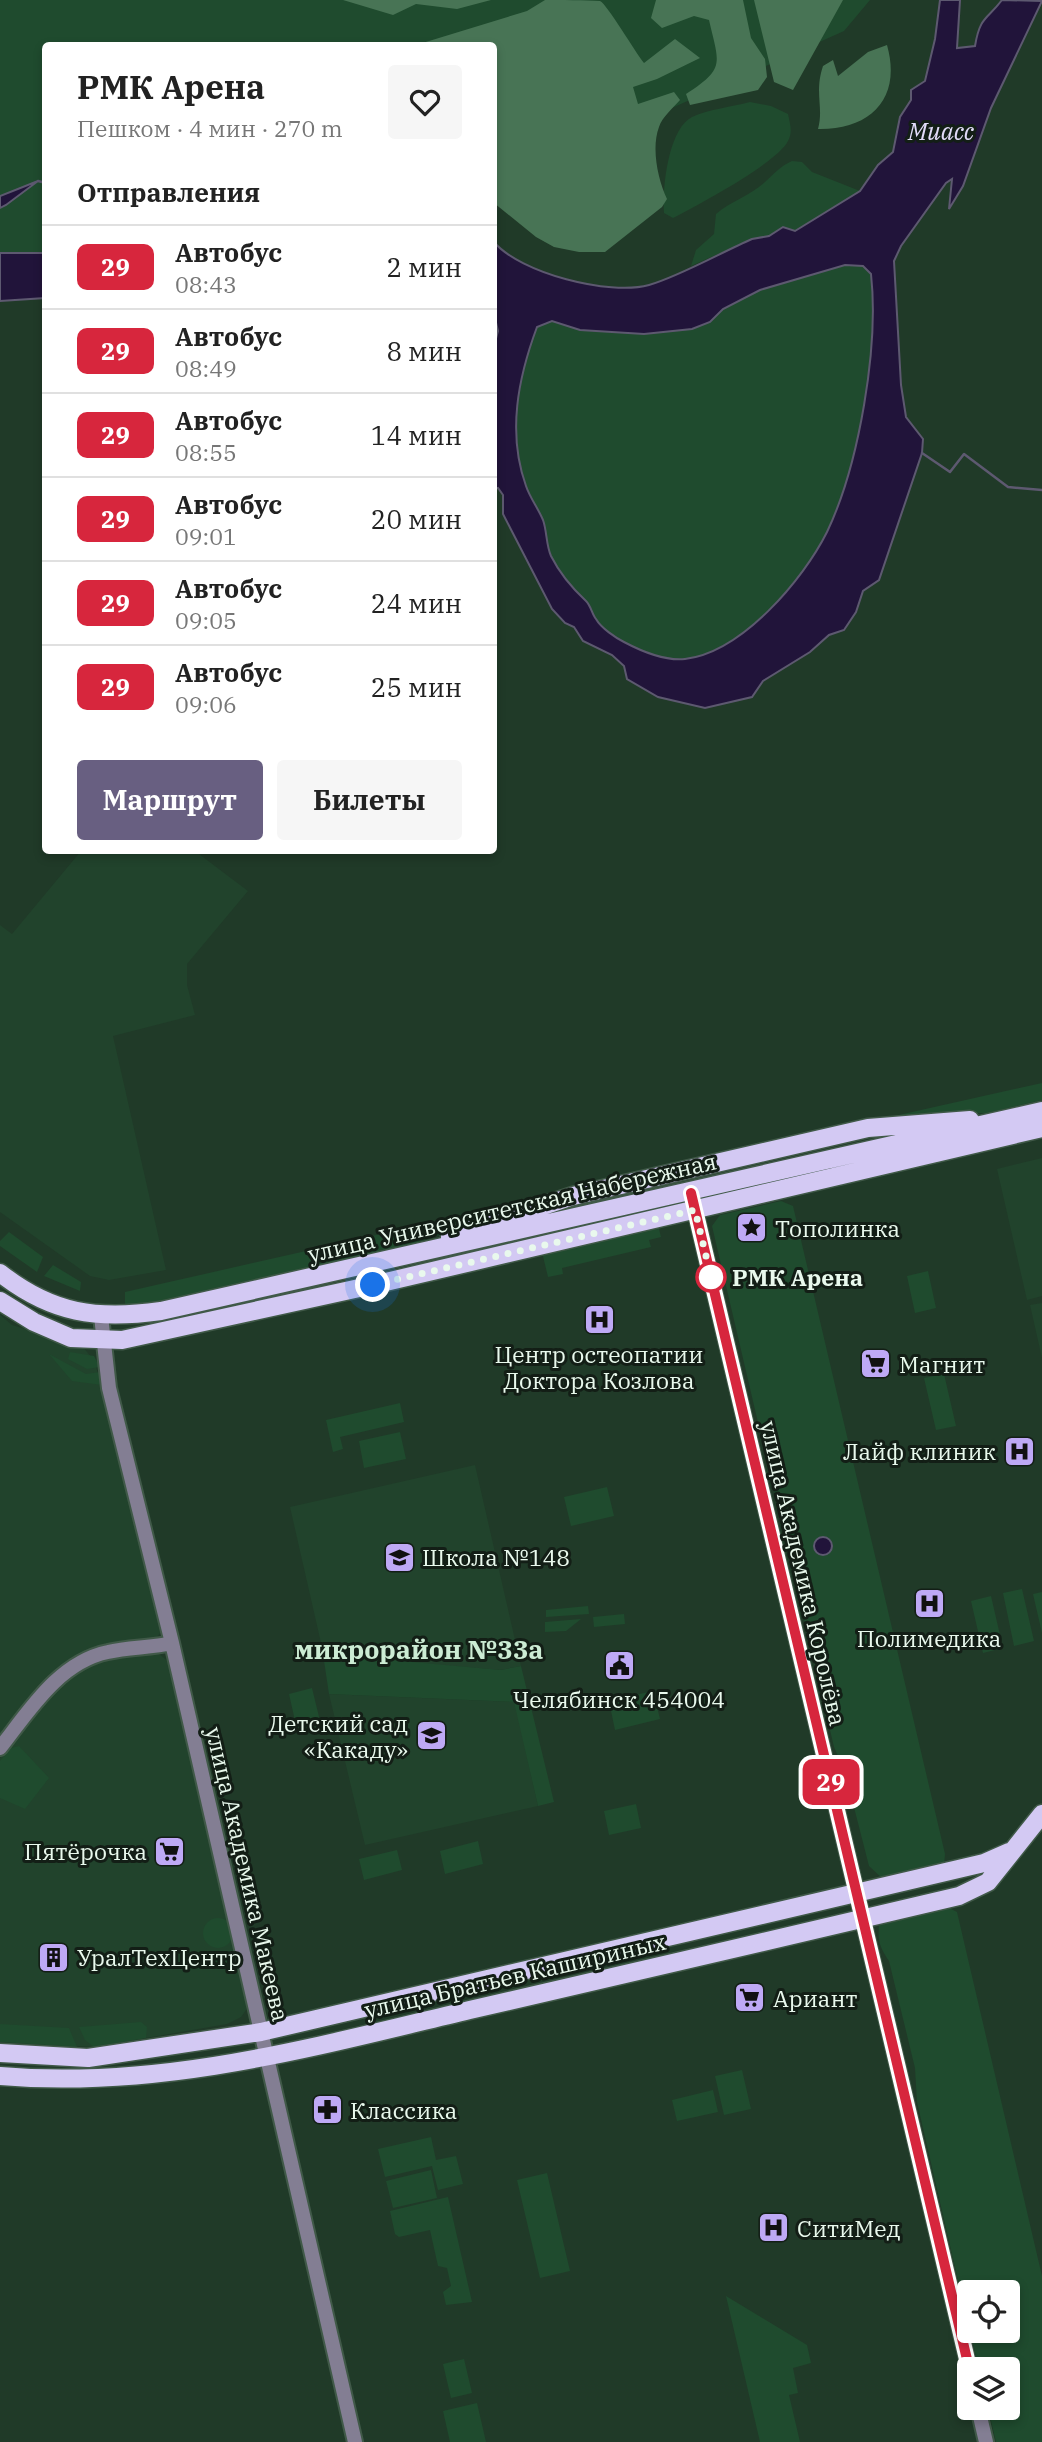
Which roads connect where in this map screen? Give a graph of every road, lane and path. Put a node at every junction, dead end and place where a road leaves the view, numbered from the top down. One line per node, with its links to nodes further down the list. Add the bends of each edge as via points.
1 (1042, 1111): 2 (main road, улица Университетская Набережная)
2 (1012, 1118): 4 (main road, улица Университетская Набережная); 5 (main road, via 868,1128 573,1196)
3 (1042, 1128): 4 (main road, улица Университетская Набережная)
4 (693, 1201): 5 (main road, улица Университетская Набережная); 9 (main road, улица Университетская Набережная, via 161,1332); 14 (street, улица Академика Королёва)
5 (389, 1262): 8 (main road, улица Университетская Набережная, via 161,1311)
6 (0, 1273): 8 (main road, улица Университетская Набережная, via 42,1299)
7 (0, 1301): 9 (main road, улица Университетская Набережная, via 71,1338)
8 (101, 1316): 9 (street, улица Академика Макеева)
9 (102, 1341): 10 (street, улица Академика Макеева)
10 (172, 1643): 11 (street, via 109,1651 85,1659 53,1683); 16 (street, улица Академика Макеева)
11 (0, 1748)
12 (1042, 1814): 13 (main road, улица Братьев Кашириных)
13 (1018, 1846): 14 (main road, улица Братьев Кашириных, via 984,1863); 15 (main road, улица Братьев Кашириных, via 988,1882 972,1892)
14 (857, 1892): 15 (street, улица Академика Королёва); 16 (main road, улица Братьев Кашириных)
15 (863, 1919): 18 (main road, улица Братьев Кашириных); 20 (street, улица Академика Королёва)
16 (261, 2032): 17 (main road, улица Братьев Кашириных, via 88,2058); 18 (street, улица Академика Макеева)
17 (0, 2053)
18 (267, 2057): 19 (main road, улица Братьев Кашириных, via 110,2080); 22 (street, улица Академика Макеева)
19 (0, 2076)
20 (966, 2357)
21 (981, 2420): 23 (street)
22 (355, 2442)
23 (986, 2442)

